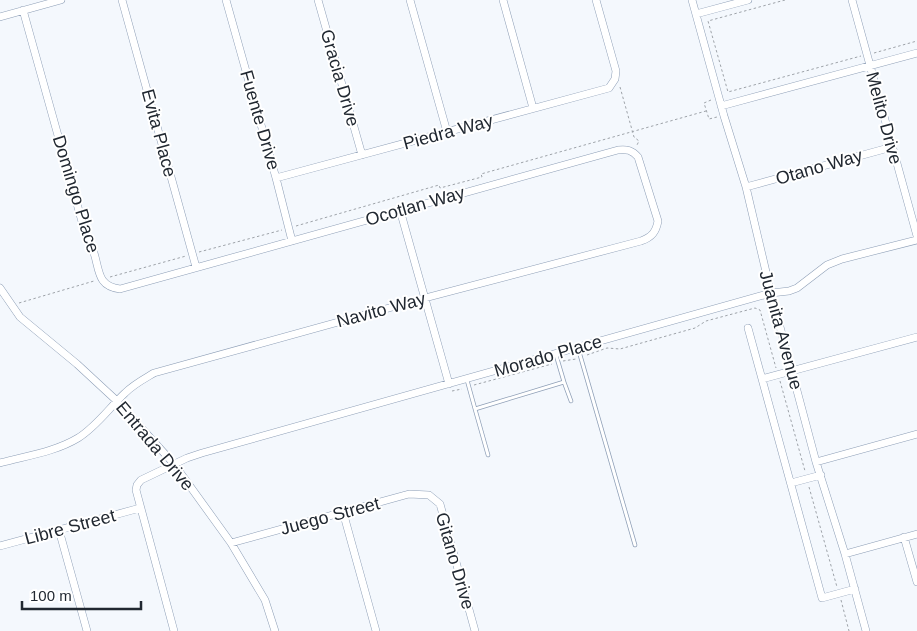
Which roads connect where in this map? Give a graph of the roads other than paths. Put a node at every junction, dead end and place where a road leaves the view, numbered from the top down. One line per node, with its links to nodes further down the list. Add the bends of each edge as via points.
1 (62, 0): 11 (street)
2 (122, 0): 28 (street, Evita Place)
3 (226, 0): 21 (street, Fuente Drive)
4 (318, 0): 20 (street, Gracia Drive)
5 (410, 0): 18 (street)
6 (503, 0): 17 (street)
7 (596, 0): 17 (street, Piedra Way, via 616,71 614,81 609,88)
8 (692, 0): 12 (street, Juanita Avenue)
9 (748, 0): 12 (street)
10 (852, 0): 15 (street, Melito Drive)
11 (23, 10): 13 (street); 28 (street, Domingo Place, via 101,280 111,288 120,289)
12 (696, 14): 16 (street, Juanita Avenue)
13 (0, 17)
14 (917, 53): 15 (street)
15 (870, 66): 16 (street); 19 (street, Melito Drive)
16 (721, 106): 22 (street, Juanita Avenue)
17 (533, 108): 18 (street, Piedra Way)
18 (446, 132): 20 (street, Piedra Way)
19 (892, 147): 22 (street, Otano Way); 25 (street, Melito Drive)
20 (362, 155): 21 (street, Piedra Way)
21 (276, 178): 27 (street, Fuente Drive)
22 (746, 187): 30 (street, Juanita Avenue)
23 (400, 210): 24 (street, Ocotlan Way, via 626,149 635,152 640,162 658,221); 27 (street, Ocotlan Way); 31 (street)
24 (652, 235): 31 (street, Navito Way, via 641,241)
25 (917, 236)
26 (917, 240): 30 (street, Morado Place, via 842,259 826,265 797,288)
27 (292, 241): 28 (street, Ocotlan Way)
28 (196, 267)
29 (0, 288): 41 (street, Entrada Drive, via 20,317)
30 (771, 293): 34 (street, Morado Place); 36 (street, Juanita Avenue)
31 (425, 298): 40 (street); 41 (street, Navito Way, via 154,373)
32 (748, 328): 37 (street)
33 (917, 337): 36 (street)
34 (578, 348): 35 (street, Morado Place); 58 (lane)
35 (558, 358): 38 (street, Morado Place); 39 (lane)
36 (792, 371): 37 (street); 46 (street, Juanita Avenue)
37 (762, 378): 50 (street)
38 (467, 379): 40 (street, Morado Place); 43 (lane)
39 (564, 382): 42 (lane); 43 (lane)
40 (449, 384): 48 (street, Morado Place, via 202,453)
41 (117, 401): 47 (street, Navito Way, via 78,438); 48 (street, Entrada Drive)
42 (571, 401)
43 (475, 409): 45 (lane)
44 (917, 434): 46 (street)
45 (488, 455)
46 (816, 462): 49 (street, Juanita Avenue)
47 (0, 463)
48 (174, 464): 52 (street, Morado Place, via 137,485); 57 (street, Entrada Drive)
49 (821, 475): 50 (street); 60 (street, Juanita Avenue)
50 (791, 483): 62 (street, via 822,598)
51 (429, 494): 53 (street, Juego Street, via 409,494); 67 (street, Gitano Drive, via 440,504)
52 (140, 508): 54 (street, Libre Street); 64 (street)
53 (343, 512): 57 (street, Juego Street); 66 (street)
54 (59, 530): 59 (street, Libre Street); 63 (street)
55 (917, 534): 56 (street)
56 (904, 538): 60 (street); 61 (street)
57 (231, 543): 65 (street, Entrada Drive, via 265,600)
58 (635, 545)
59 (0, 546)
60 (845, 554): 62 (street, Juanita Avenue)
61 (917, 582)
62 (855, 589): 68 (street, Juanita Avenue)
63 (87, 631)
64 (174, 631)
65 (275, 631)
66 (376, 631)
67 (475, 631)
68 (866, 631)

